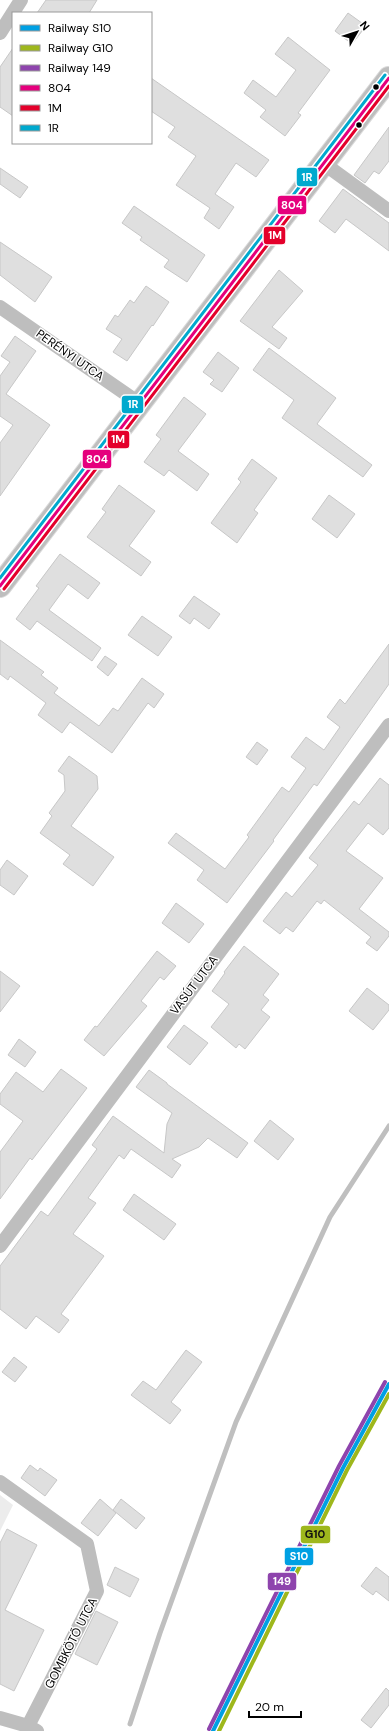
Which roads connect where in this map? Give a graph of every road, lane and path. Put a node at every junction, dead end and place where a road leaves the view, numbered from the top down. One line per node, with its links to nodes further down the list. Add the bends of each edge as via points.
1 (21, 0): 2 (street)
2 (13, 12)
3 (12, 14): 4 (street)
4 (0, 33)
5 (389, 78): 6 (main road)
6 (323, 163): 7 (street); 9 (main road)
7 (389, 211)
8 (0, 307): 9 (street, PERÉNYI UTCA)
9 (139, 404): 10 (main road)
10 (0, 586)
11 (389, 725): 12 (street, VASÚT UTCA)
12 (0, 1246)
13 (0, 1482): 15 (street, GOMBKÖTŐ UTCA, via 87,1544 97,1591)
14 (0, 1718): 15 (street)
15 (33, 1728)

